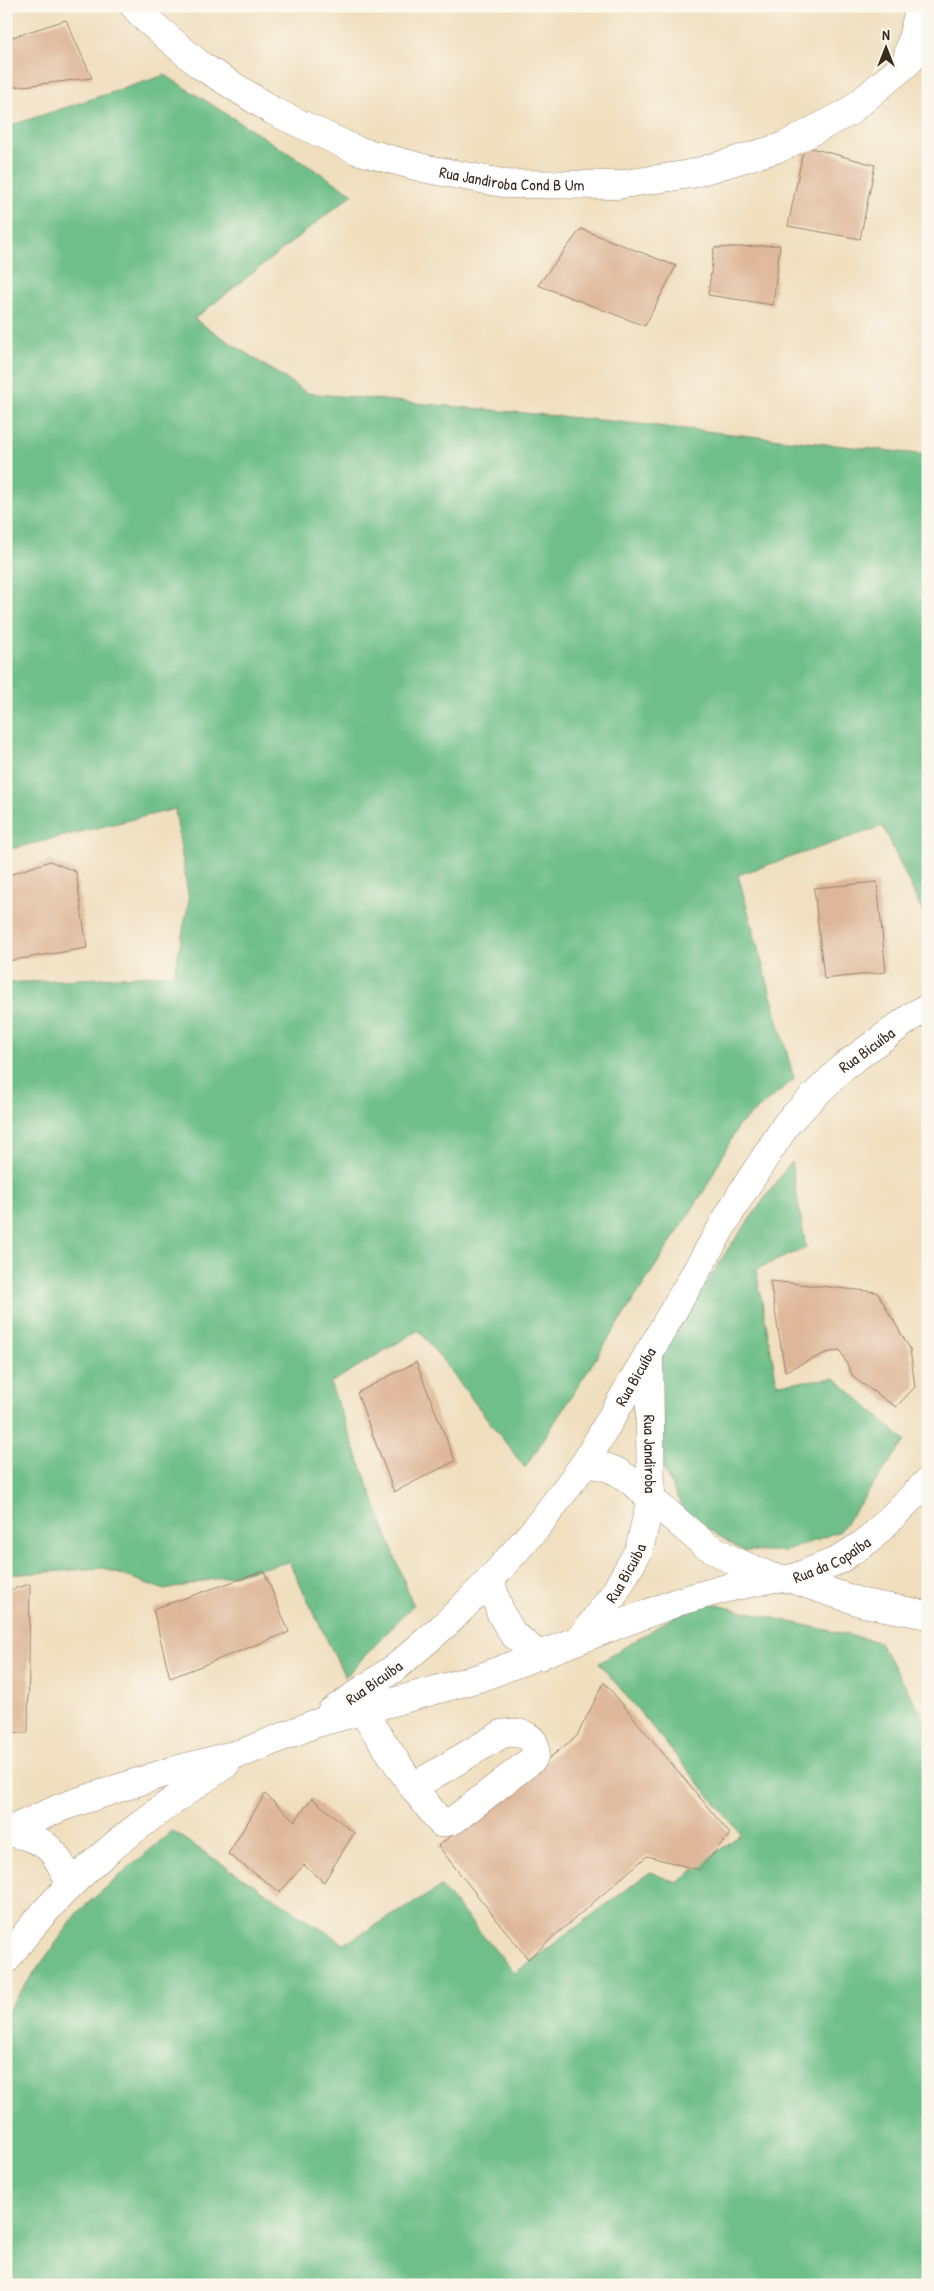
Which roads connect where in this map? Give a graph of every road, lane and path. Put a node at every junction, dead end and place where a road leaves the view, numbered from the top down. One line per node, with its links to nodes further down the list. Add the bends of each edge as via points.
1 (134, 6): 4 (street, Rua Jandiroba Cond B Um, via 200,65 273,111 356,150 427,169 508,184 617,184 691,174 782,147 849,112)
2 (920, 6): 4 (street)
3 (928, 42): 4 (street, Rua Jandiroba Cond B Um)
4 (906, 64)
5 (928, 1008): 6 (street, Rua Bicuíba, via 843,1067 788,1122 741,1194)
6 (649, 1353): 7 (street, Rua Bicuíba); 9 (street, Rua Jandiroba)
7 (585, 1464): 9 (street, via 608,1467 622,1473); 11 (street, Rua Bicuíba, via 537,1527)
8 (928, 1481): 10 (street, Rua da Copaíba, via 870,1539 839,1560)
9 (651, 1499): 10 (street, Rua Jandiroba, via 704,1544 732,1560); 13 (street, Rua Bicuiba, via 639,1550 614,1594)
10 (783, 1578): 12 (street, Rua da Copaíba, via 863,1603); 13 (street, Rua Bicuíba, via 680,1601)
11 (490, 1580): 14 (street, via 501,1614 513,1634); 16 (street, Rua Bicuíba, via 396,1667)
12 (928, 1615)
13 (581, 1638): 14 (street, Rua Bicuíba)
14 (540, 1656): 15 (street, Rua Bicuíba)
15 (362, 1711): 16 (street, Rua Bicuíba); 18 (street)
16 (314, 1724): 17 (street, Rua Bicuíba)
17 (245, 1752): 19 (street, Rua Bicuíba, via 171,1771 62,1807); 20 (street, Rua Bicuíba, via 127,1833)
18 (412, 1788)
19 (7, 1832): 20 (street, via 30,1836 46,1845 60,1859)
20 (70, 1884): 21 (street, Rua Bicuíba)
21 (6, 1960)

